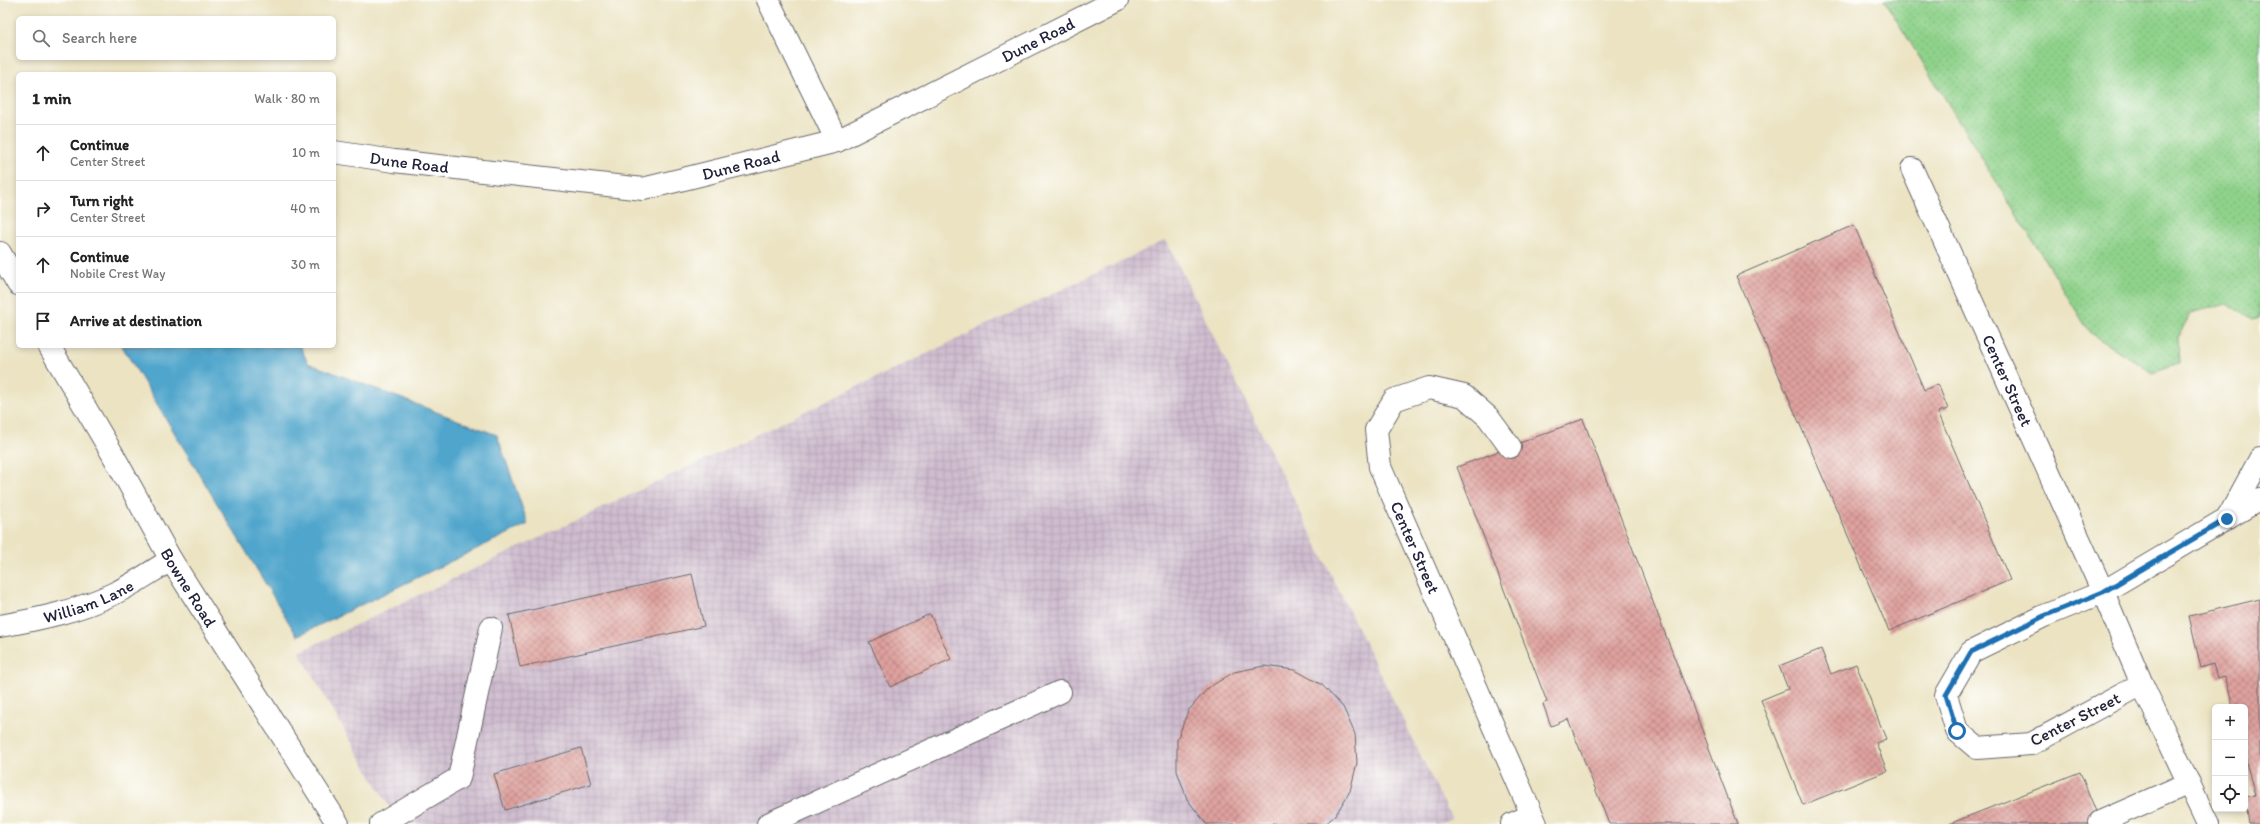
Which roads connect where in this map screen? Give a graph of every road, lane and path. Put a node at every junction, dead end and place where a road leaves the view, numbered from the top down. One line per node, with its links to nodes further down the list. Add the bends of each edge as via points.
1 (768, 0): 3 (street)
2 (1117, 0): 3 (street, Dune Road)
3 (837, 141): 4 (street, Dune Road, via 643,189)
4 (336, 152)
5 (1912, 169): 14 (street, Center Street)
6 (0, 253): 7 (street)
7 (16, 276)
8 (50, 348): 13 (street, Bowne Road)
9 (1510, 447): 20 (street, Center Street, via 1488,417 1464,396 1430,388 1394,400 1376,430 1380,468)
10 (2260, 459): 12 (street)
11 (2260, 499): 12 (street)
12 (2227, 519): 14 (street)
13 (171, 560): 15 (street, William Lane, via 117,592 90,604 53,616); 22 (street, Bowne Road)
14 (2103, 592): 17 (street, Center Street); 17 (street, Center Street, via 2044,616 1971,652 1946,695 1957,731 1977,748 2031,744)
15 (0, 626)
16 (491, 628): 23 (street, via 459,778)
17 (2142, 684): 19 (street, Center Street)
18 (1060, 692): 24 (street)
19 (2189, 782): 21 (street); 26 (street, Center Street)
20 (1534, 819): 25 (street)
21 (2100, 822)
22 (338, 824)
23 (381, 824)
24 (768, 824)
25 (1512, 824)
26 (2208, 824)

